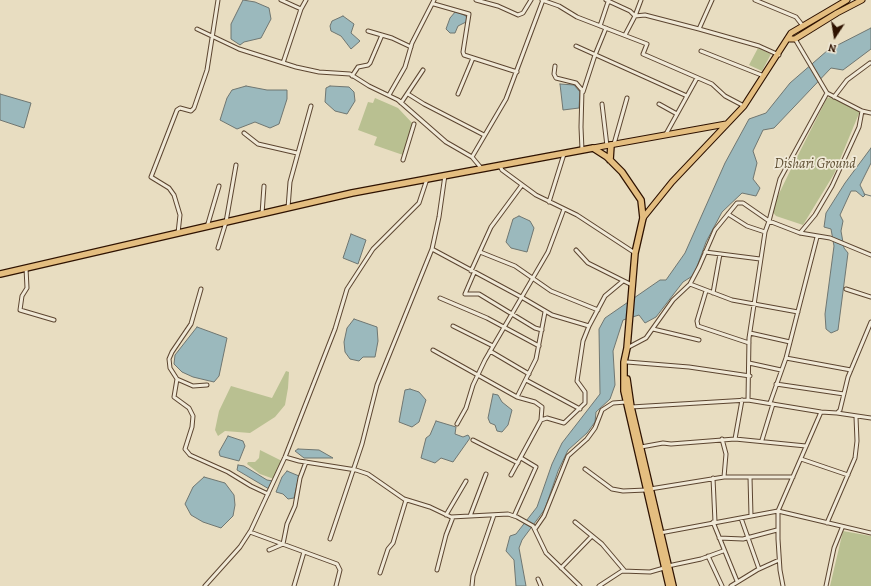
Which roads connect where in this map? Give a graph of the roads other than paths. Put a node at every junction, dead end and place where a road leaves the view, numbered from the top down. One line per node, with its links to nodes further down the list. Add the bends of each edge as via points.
1 (218, 0): 25 (street)
2 (281, 0): 15 (street)
3 (306, 0): 15 (street)
4 (434, 0): 14 (street)
5 (476, 0): 6 (street, via 518,15 523,14)
6 (531, 0)
7 (543, 0): 17 (street); 38 (street)
8 (641, 0): 16 (street)
9 (712, 0): 21 (street)
10 (755, 0): 18 (street, via 796,17)
11 (847, 0): 18 (main road)
12 (862, 0): 27 (main road)
13 (607, 1): 16 (street, via 630,11); 17 (street)
14 (434, 4): 29 (street); 33 (street, via 469,14 463,52)
15 (300, 9): 34 (street)
16 (635, 16): 21 (street, via 645,15); 24 (street)
17 (600, 26): 19 (street)
18 (803, 26): 26 (main road, via 791,33)
19 (606, 28): 24 (street); 31 (street)
20 (197, 29): 25 (street)
21 (700, 29): 32 (street, via 759,46)
22 (368, 32): 23 (street)
23 (382, 35): 29 (street); 39 (street, via 370,63 358,67)
24 (625, 35): 41 (street, via 647,44 643,54)
25 (212, 37): 34 (street); 89 (street, via 207,70 194,108 191,111 180,108 177,110 151,177 169,188 174,195 180,215)
26 (789, 39): 27 (main road); 32 (main road)
27 (795, 39): 43 (street)
28 (576, 46): 31 (street)
29 (411, 47): 46 (street, via 405,67)
30 (701, 51): 40 (street)
31 (595, 55): 42 (street); 47 (street)
32 (779, 55): 40 (main road)
33 (473, 58): 38 (street); 45 (street)
34 (283, 63): 39 (street, via 319,72 346,73)
35 (870, 63): 48 (street, via 847,80)
36 (555, 66): 42 (street, via 556,78 576,83)
37 (423, 70): 44 (street)
38 (517, 72): 61 (street, via 506,99)
39 (352, 76): 46 (street)
40 (764, 76): 54 (main road)
41 (697, 78): 47 (street); 54 (street, via 712,84 725,96)
42 (582, 92): 65 (street)
43 (827, 93): 48 (street); 85 (street, via 780,179)
44 (408, 94): 50 (street); 61 (street)
45 (458, 94)
46 (389, 95): 50 (street)
47 (687, 96): 57 (street)
48 (834, 97): 55 (street)
49 (627, 98): 63 (street)
50 (402, 103): 68 (street, via 446,142)
51 (602, 104): 63 (street)
52 (659, 104): 57 (street)
53 (311, 106): 66 (street)
54 (744, 106): 59 (main road)
55 (862, 111): 56 (street); 90 (street, via 859,127 832,186)
56 (871, 113)
57 (677, 114): 62 (street)
58 (414, 124): 69 (street)
59 (727, 124): 62 (main road); 84 (main road, via 672,182)
60 (244, 133): 66 (street, via 258,144)
61 (484, 135): 68 (street)
62 (665, 136): 63 (main road)
63 (611, 145): 64 (main road); 70 (highway)
64 (593, 148): 65 (highway); 70 (highway)
65 (582, 150): 67 (highway)
66 (297, 154): 80 (street, via 290,182)
67 (564, 154): 72 (highway); 79 (street)
68 (472, 157): 73 (street)
69 (403, 160)
70 (610, 160): 84 (highway, via 622,172 641,200)
71 (236, 165): 86 (street)
72 (500, 166): 73 (highway); 76 (street)
73 (482, 169): 74 (highway)
74 (445, 175): 75 (highway); 93 (street, via 440,217)
75 (427, 178): 80 (highway); 168 (street, via 419,203 373,249 347,289 335,329)
76 (522, 185): 79 (street); 95 (street, via 497,217)
77 (220, 186): 87 (street)
78 (264, 186): 82 (street)
79 (549, 202): 81 (street)
80 (288, 208): 82 (highway)
81 (564, 209): 97 (street); 104 (street, via 548,252)
82 (262, 214): 86 (highway)
83 (728, 214): 85 (street, via 740,202); 88 (street, via 747,226); 96 (street, via 715,230)
84 (643, 218): 97 (highway)
85 (769, 220): 88 (street); 90 (street)
86 (226, 222): 87 (highway); 92 (street)
87 (207, 227): 89 (highway)
88 (764, 232): 100 (street)
89 (178, 233): 101 (highway)
90 (800, 233): 91 (street)
91 (817, 237): 99 (street, via 830,238); 118 (street)
92 (218, 248)
93 (432, 249): 102 (street); 173 (street, via 377,385)
94 (576, 250): 105 (street, via 588,263)
95 (480, 252): 102 (street); 104 (street, via 516,266)
96 (705, 252): 98 (street); 106 (street)
97 (635, 253): 107 (highway)
98 (720, 254): 100 (street); 111 (street)
99 (871, 255)
100 (760, 259): 115 (street)
101 (26, 268): 103 (highway); 120 (street, via 27,288 22,296 20,310)
102 (473, 272): 114 (street); 119 (street, via 465,294 479,294)
103 (0, 274)
104 (533, 278): 114 (street); 116 (street, via 551,292)
105 (623, 281): 107 (street); 116 (street, via 607,294)
106 (690, 284): 110 (street); 125 (street, via 673,300)
107 (631, 288): 133 (highway)
108 (201, 289): 144 (street, via 191,324 170,356 170,368)
109 (846, 289): 112 (street)
110 (706, 290): 111 (street); 130 (street, via 697,321 698,326)
111 (713, 293): 115 (street)
112 (871, 297)
113 (440, 298): 124 (street)
114 (523, 298): 117 (street); 119 (street)
115 (754, 304): 118 (street); 127 (street)
116 (598, 310): 123 (street)
117 (545, 312): 123 (street); 126 (street)
118 (798, 312): 129 (street)
119 (512, 314): 124 (street); 126 (street)
120 (54, 320)
121 (871, 322): 140 (street)
122 (454, 326): 131 (street)
123 (588, 326): 155 (street, via 577,381 586,394 586,403)
124 (504, 327): 131 (street); 132 (street)
125 (653, 329): 128 (street); 133 (street, via 642,342)
126 (542, 330): 132 (street)
127 (750, 333): 129 (street); 130 (street)
128 (699, 340)
129 (790, 342): 136 (street)
130 (749, 343): 138 (street)
131 (493, 346): 135 (street)
132 (539, 346): 141 (street)
133 (627, 348): 137 (highway)
134 (433, 350): 142 (street)
135 (490, 351): 141 (street); 142 (street)
136 (786, 358): 139 (street); 140 (street)
137 (626, 360): 143 (street); 152 (highway); 154 (highway)
138 (749, 363): 139 (street); 143 (street)
139 (781, 370): 146 (street)
140 (851, 370): 148 (street)
141 (529, 374): 145 (street)
142 (477, 375): 149 (street); 161 (street, via 466,408)
143 (750, 376): 151 (street)
144 (177, 379): 147 (street, via 193,386); 184 (street, via 174,397 189,408 193,416 185,449 188,453)
145 (526, 380): 149 (street); 155 (street)
146 (776, 384): 148 (street); 153 (street)
147 (207, 385)
148 (844, 394): 157 (street)
149 (517, 397): 160 (street, via 535,402 542,407)
150 (742, 400): 151 (street); 154 (street); 162 (street)
151 (748, 400): 153 (street)
152 (626, 402): 183 (highway); 197 (street, via 613,403 602,410 590,434 567,458 544,516)
153 (771, 403): 156 (street); 165 (street)
154 (631, 407): 167 (highway)
155 (580, 409): 160 (street, via 564,423 547,418)
156 (821, 412): 157 (street); 166 (street)
157 (837, 413): 158 (street)
158 (856, 417): 159 (street); 177 (street, via 856,451)
159 (871, 418)
160 (541, 420): 169 (street)
161 (457, 424)
162 (735, 438): 163 (street); 165 (street)
163 (722, 439): 167 (street, via 671,444 663,442); 178 (street, via 726,454)
164 (473, 440): 172 (street)
165 (762, 440): 166 (street)
166 (806, 446): 170 (street)
167 (641, 447): 183 (highway)
168 (285, 457): 171 (street); 184 (street)
169 (521, 458): 172 (street); 190 (street, via 536,467)
170 (801, 458): 177 (street); 180 (street)
171 (306, 462): 173 (street); 207 (street)
172 (518, 463): 176 (street)
173 (353, 469): 185 (street, via 375,478); 205 (street)
174 (585, 469): 183 (street, via 612,489)
175 (486, 474): 189 (street)
176 (511, 475)
177 (848, 475): 196 (street)
178 (724, 477): 179 (street); 181 (street)
179 (750, 477): 180 (street); 191 (street)
180 (793, 477): 186 (street)
181 (712, 478): 183 (street); 195 (street)
182 (466, 481): 187 (street)
183 (648, 489): 201 (highway); 213 (highway)
184 (268, 494): 200 (street)
185 (406, 500): 187 (street); 218 (street, via 393,543 388,549)
186 (778, 511): 191 (street); 196 (street); 199 (street)
187 (446, 515): 192 (street)
188 (494, 515): 189 (street); 190 (street); 224 (street, via 473,576)
189 (470, 516): 192 (street)
190 (515, 516): 197 (street)
191 (751, 516): 193 (street)
192 (453, 517): 216 (street)
193 (741, 518): 195 (street); 206 (street)
194 (575, 522): 203 (street)
195 (714, 522): 201 (street); 204 (street)
196 (828, 523): 198 (street)
197 (534, 528): 214 (street, via 546,553)
198 (842, 528): 202 (street); 233 (street, via 834,548)
199 (778, 530): 206 (street); 212 (street)
200 (250, 532): 207 (street); 221 (street)
201 (660, 532): 213 (highway)
202 (871, 533)
203 (592, 536): 214 (street); 217 (street, via 608,550)
204 (719, 538): 206 (street); 209 (street)
205 (330, 539)
206 (748, 539): 215 (street)
207 (283, 544): 208 (street); 210 (street)
208 (269, 550)
209 (724, 551): 211 (street); 220 (street)
210 (304, 552): 222 (street); 223 (street, via 339,565)
211 (708, 556): 213 (street); 230 (street)
212 (779, 560): 215 (street); 232 (street)
213 (666, 567): 217 (street, via 650,572); 228 (highway); 229 (highway)
214 (561, 568): 226 (street)
215 (759, 569): 220 (street)
216 (437, 570)
217 (624, 570): 227 (street)
218 (380, 573)
219 (538, 579): 225 (street)
220 (737, 582): 231 (street)
221 (205, 586)
222 (294, 586)
223 (336, 586)
224 (472, 586)
225 (542, 586)
226 (580, 586)
227 (599, 586)
228 (669, 586)
229 (673, 586)
230 (722, 586)
231 (731, 586)
232 (783, 586)
233 (826, 586)

